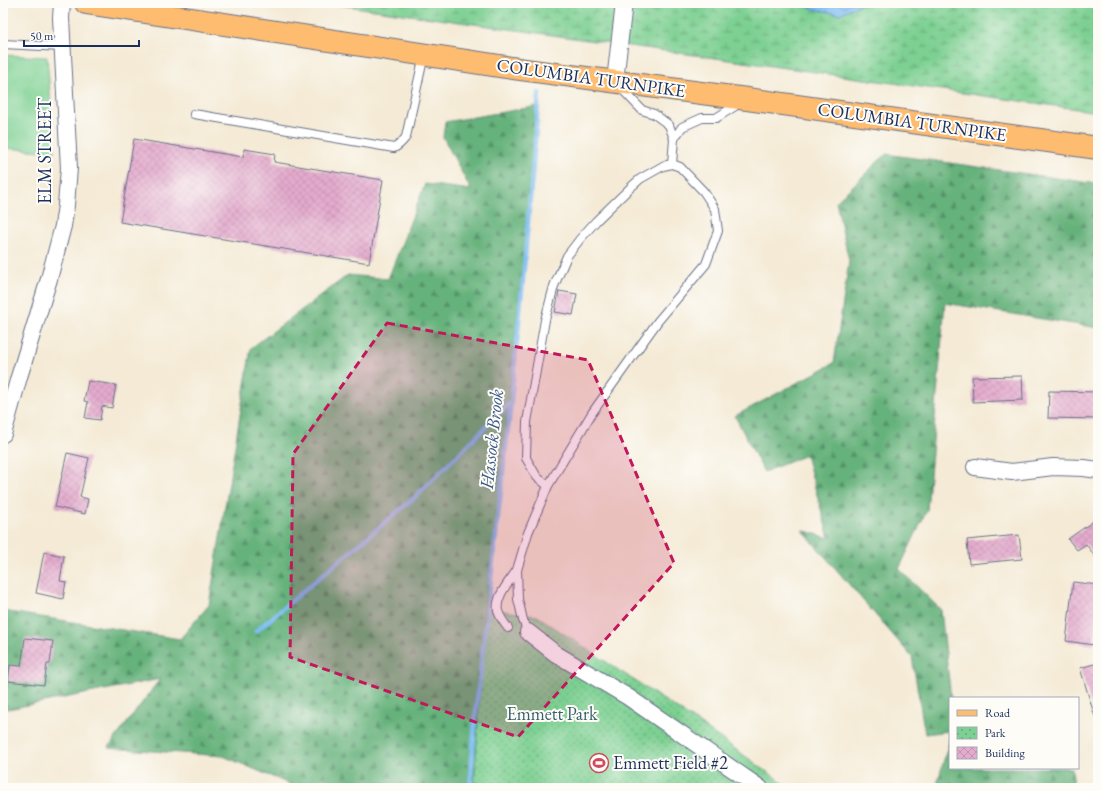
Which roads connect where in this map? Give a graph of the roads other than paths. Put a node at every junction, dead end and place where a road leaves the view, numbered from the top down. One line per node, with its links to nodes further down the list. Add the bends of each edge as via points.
1 (62, 3): 5 (street, ELM STREET)
2 (86, 3): 6 (main road, COLUMBIA TURNPIKE)
3 (624, 3): 7 (street)
4 (3, 44): 5 (lane)
5 (62, 47): 13 (street, ELM STREET, via 69,168 64,219)
6 (424, 55): 7 (main road, COLUMBIA TURNPIKE); 9 (lane, via 406,137 394,148)
7 (615, 81): 8 (main road, COLUMBIA TURNPIKE); 10 (lane, via 642,110 654,114 669,125)
8 (747, 99): 10 (lane, via 716,118 702,118 691,122 682,128); 11 (main road, COLUMBIA TURNPIKE)
9 (194, 114)
10 (674, 139): 12 (lane)
11 (1098, 148)
12 (672, 164): 16 (lane, via 663,166 640,179 596,221 568,256 554,286 545,320 527,422 526,458 538,477); 16 (lane, via 680,167 704,192 714,209 718,231 706,264 658,321 592,413)
13 (3, 434)
14 (975, 467): 15 (street, via 1012,472 1053,467)
15 (1098, 470)
16 (548, 486): 17 (lane, via 528,533)
17 (517, 570): 18 (lane, via 499,600 498,610); 19 (lane, via 518,600)
18 (508, 628)
19 (528, 632): 20 (street, via 556,654 628,697)
20 (760, 788)

